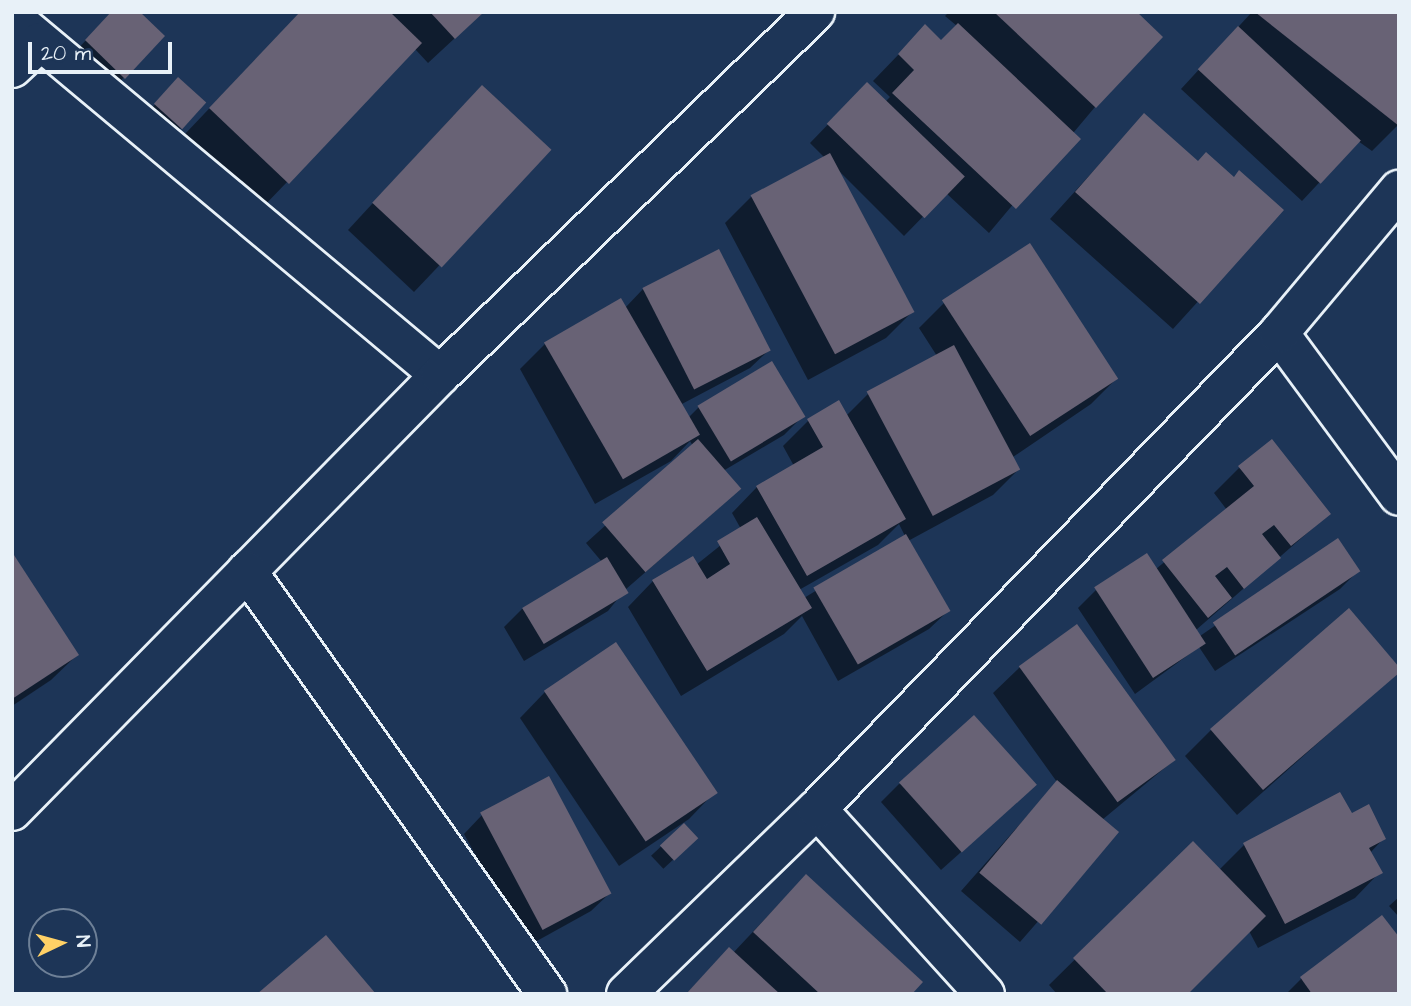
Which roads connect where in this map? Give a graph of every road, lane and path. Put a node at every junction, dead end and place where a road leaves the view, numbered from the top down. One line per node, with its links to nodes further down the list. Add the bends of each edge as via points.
1 (809, 14): 6 (street)
2 (26, 29): 3 (street); 6 (street)
3 (12, 68)
4 (1399, 190): 5 (street)
5 (1279, 333): 7 (street); 9 (street)
6 (440, 375): 8 (street)
7 (1399, 496)
8 (247, 571): 10 (street); 11 (street)
9 (817, 809): 12 (street); 13 (street)
10 (12, 811)
11 (547, 994)
12 (626, 994)
13 (985, 994)

